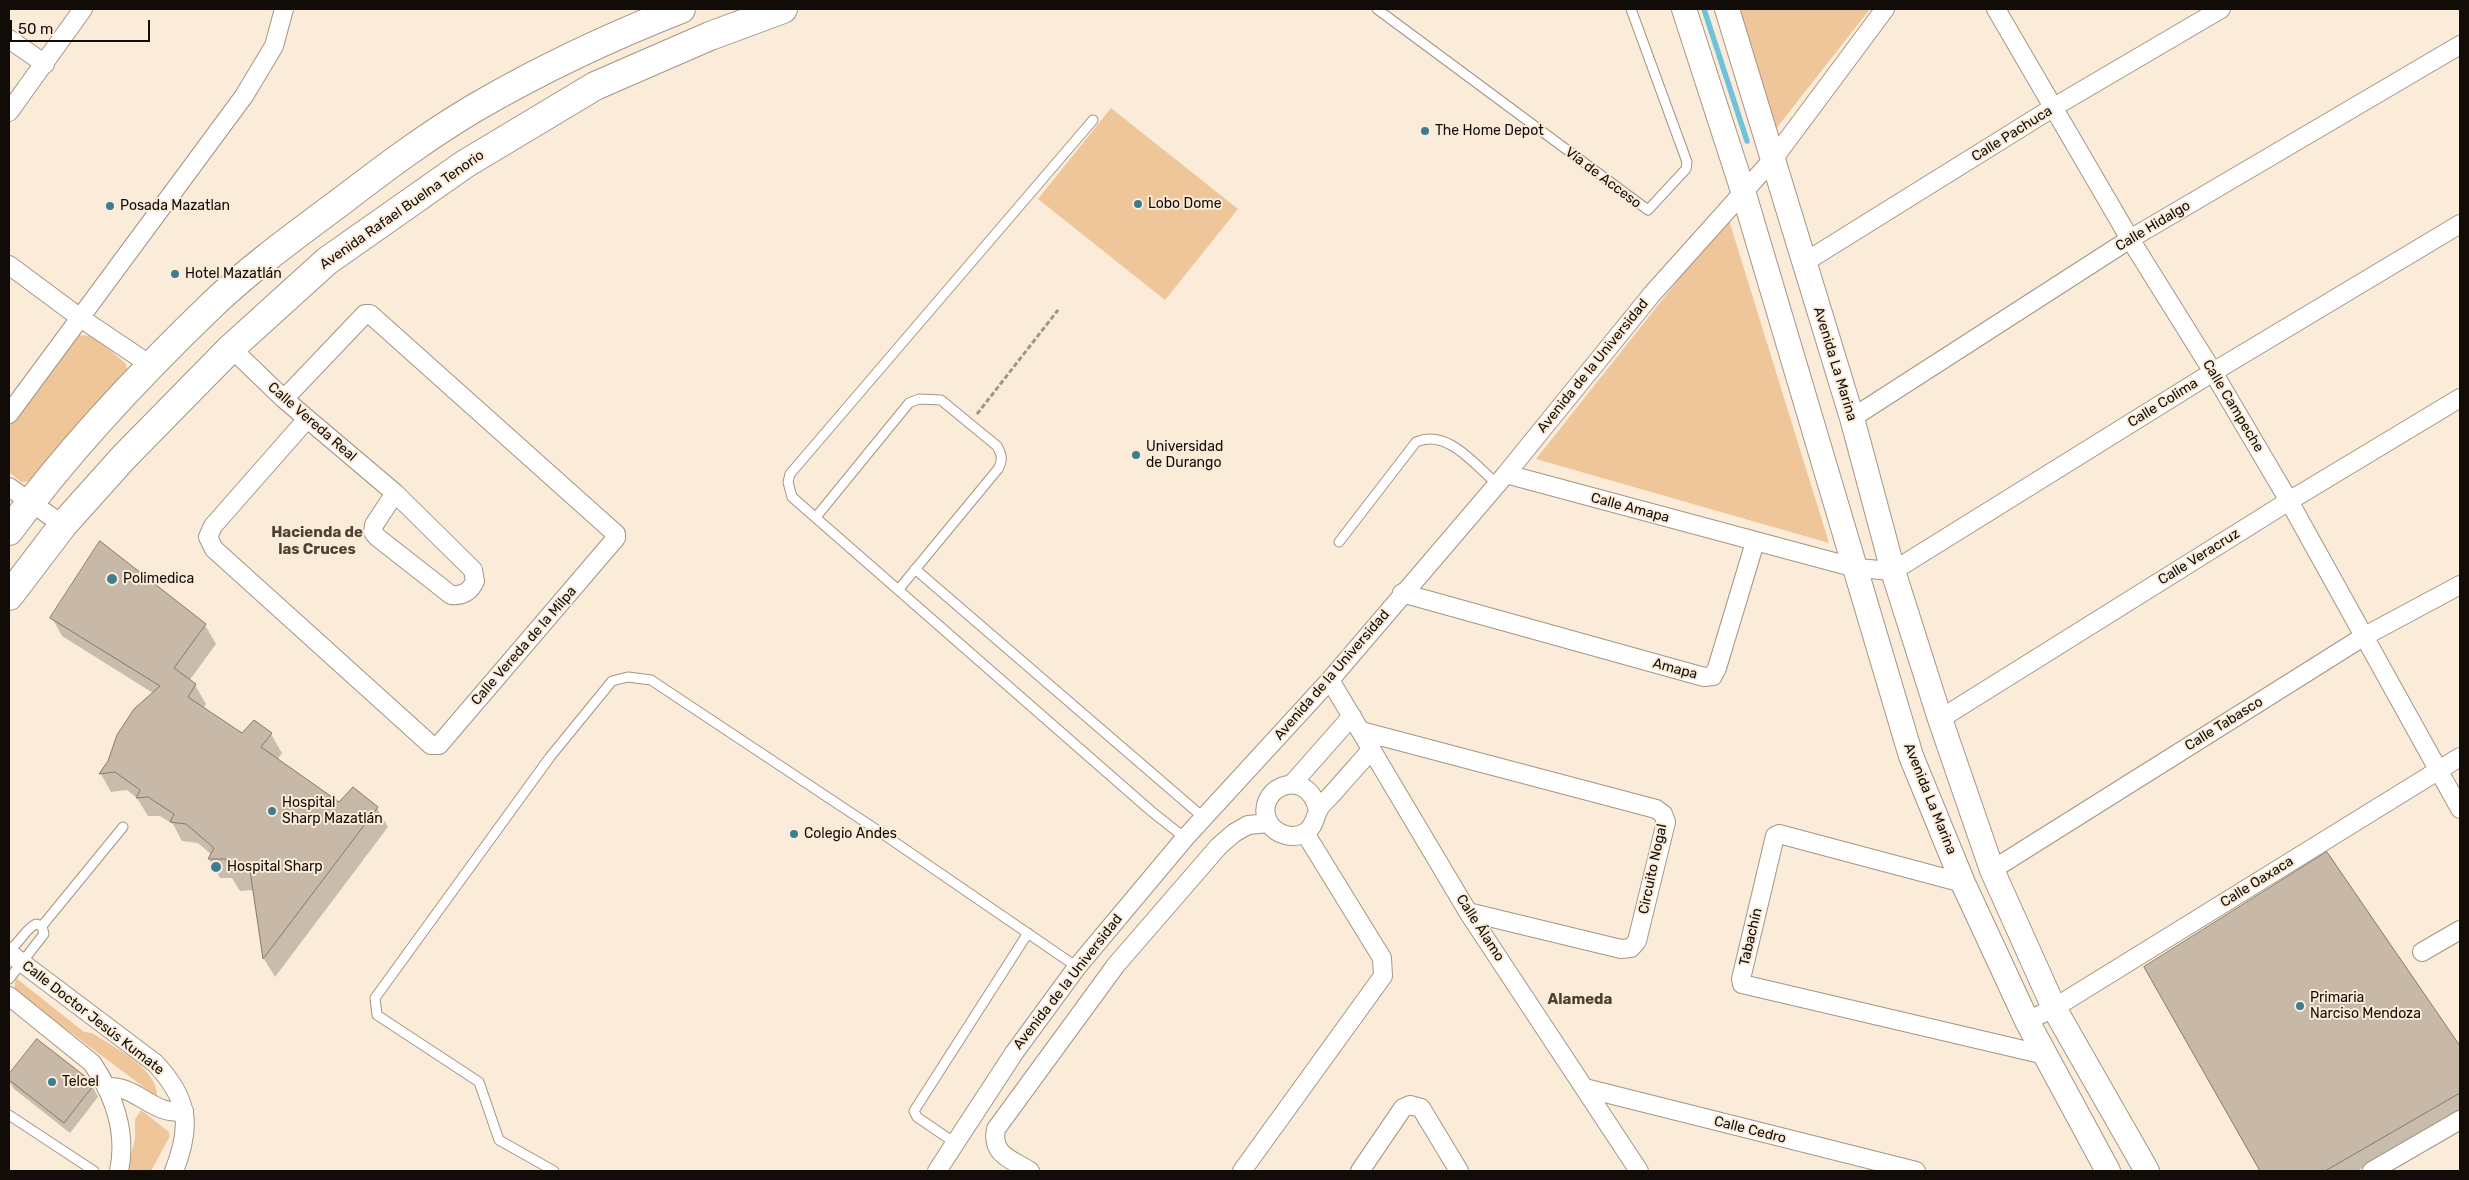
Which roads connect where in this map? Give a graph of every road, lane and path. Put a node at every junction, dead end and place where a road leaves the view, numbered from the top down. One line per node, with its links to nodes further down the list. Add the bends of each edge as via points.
1 (84, 9): 14 (street)
2 (284, 9): 25 (street, via 274,46 244,96)
3 (679, 9): 27 (main road, via 570,58 487,101 410,149 284,244 222,296)
4 (783, 9): 26 (main road, Avenida Rafael Buelna Tenorio, via 710,36 595,86 506,138 327,261)
5 (1378, 9): 6 (lane, Vía de Acceso, via 1648,210 1686,169 1686,162)
6 (1631, 9)
7 (1684, 9): 19 (main road, Avenida La Marina)
8 (1728, 9): 18 (main road, Avenida La Marina)
9 (1885, 9): 18 (street)
10 (1996, 9): 15 (street, Calle Campeche)
11 (2221, 9): 15 (street, Calle Pachuca)
12 (9, 38): 14 (street)
13 (2460, 45): 21 (street, Calle Hidalgo)
14 (45, 64): 16 (street)
15 (2054, 107): 21 (street, Calle Campeche); 22 (street, Calle Pachuca)
16 (9, 112)
17 (1093, 120): 39 (lane, via 790,474 788,482 792,497)
18 (1774, 158): 19 (street); 22 (main road, Avenida La Marina)
19 (1743, 191): 35 (street, Avenida de la Universidad, via 1652,294); 44 (main road, Avenida La Marina)
20 (2460, 224): 28 (street, Calle Colima)
21 (2130, 239): 28 (street, Calle Campeche); 32 (street, Calle Hidalgo)
22 (1805, 262): 32 (main road, Avenida La Marina)
23 (9, 265): 25 (street)
24 (1058, 310): 34 (path)
25 (79, 317): 27 (street); 31 (street)
26 (231, 348): 30 (street, Calle Vereda Real); 40 (main road, Avenida Rafael Buelna Tenorio, via 124,457)
27 (152, 366): 37 (main road, via 66,458)
28 (2213, 372): 38 (street, Calle Campeche); 46 (street, Calle Colima)
29 (2460, 398): 38 (street, Calle Veracruz)
30 (284, 399): 33 (street, Calle Vereda Real); 33 (street, Calle Vereda de la Milpa, via 365,314 370,314 616,534 616,538 439,746 431,746 214,549 208,537 213,526)
31 (9, 414)
32 (1852, 418): 46 (main road, Avenida La Marina)
33 (307, 419): 36 (street, Calle Vereda Real)
34 (970, 424): 39 (lane, via 941,400 919,399 909,403); 45 (lane, via 997,446 1002,462)
35 (1501, 479): 42 (lane, via 1449,443 1426,438 1416,442); 43 (street, Calle Amapa); 49 (street, Avenida de la Universidad)
36 (395, 493): 36 (street, Calle Vereda Real, via 374,525 374,532 451,595 467,592 475,581 473,570)
37 (19, 494): 40 (street); 41 (main road)
38 (2289, 501): 51 (street, Calle Campeche); 54 (street, Calle Veracruz)
39 (816, 517): 48 (lane)
40 (63, 525): 50 (main road, Avenida Rafael Buelna Tenorio)
41 (9, 531)
42 (1339, 542)
43 (1754, 542): 44 (street); 49 (street, Amapa, via 1713,676 1704,677)
44 (1856, 568): 46 (street); 68 (main road, Avenida La Marina, via 1911,756)
45 (915, 569): 48 (lane); 62 (lane)
46 (1893, 571): 54 (main road, Avenida La Marina)
47 (2460, 585): 51 (street, Calle Tabasco)
48 (899, 589): 66 (lane)
49 (1402, 593): 52 (street, Avenida de la Universidad)
50 (9, 596)
51 (2363, 637): 58 (street, Calle Campeche); 67 (street, Calle Tabasco)
52 (1330, 680): 53 (street, Calle Álamo); 62 (street, Avenida de la Universidad)
53 (1352, 716): 55 (street, Calle Álamo); 59 (street)
54 (1940, 719): 67 (main road, Avenida La Marina)
55 (1361, 732): 56 (street, Calle Álamo); 69 (street, Circuito Nogal, via 1656,809 1663,814 1666,822 1638,941 1631,948 1621,949)
56 (1372, 749): 61 (street); 69 (street, Calle Álamo)
57 (2460, 757): 58 (street, Calle Oaxaca)
58 (2438, 769): 60 (street, Calle Campeche); 78 (street, Calle Oaxaca)
59 (1292, 784): 61 (street, via 1305,787 1315,797); 63 (street, via 1278,787 1269,797 1265,810)
60 (2460, 809)
61 (1318, 810): 65 (street, via 1315,823)
62 (1204, 818): 66 (street, Avenida de la Universidad)
63 (1269, 823): 65 (street, via 1278,833 1292,836); 92 (street, via 1248,825 1234,833 1182,888 1116,965 996,1129 997,1151)
64 (123, 827): 70 (lane)
65 (1305, 833): 93 (street, via 1382,958 1383,976)
66 (1185, 838): 75 (street, Avenida de la Universidad)
67 (1992, 870): 78 (main road, Avenida La Marina)
68 (1963, 883): 79 (main road, Avenida La Marina); 80 (street, Tabachín, via 1779,834 1774,838 1742,984)
69 (1468, 912): 82 (street, Calle Álamo)
70 (42, 926): 74 (lane, via 44,934); 74 (lane, via 31,926 15,946)
71 (2460, 930): 73 (street)
72 (1028, 933): 75 (lane); 86 (lane, via 914,1111 917,1117); 90 (lane, via 651,680 628,678 612,681 550,757 375,998 377,1015 479,1082 499,1140)
73 (2422, 952)
74 (13, 955): 76 (lane); 83 (street, Calle Doctor Jesús Kumate, via 155,1064 178,1092)
75 (1077, 966): 86 (street, Avenida de la Universidad)
76 (9, 979)
77 (9, 996): 81 (street, via 92,1063)
78 (2054, 1008): 79 (street); 99 (main road, Avenida La Marina)
79 (2027, 1021): 80 (main road, Avenida La Marina)
80 (2045, 1055): 98 (main road, Avenida La Marina)
81 (107, 1087): 83 (street, via 125,1089 168,1112); 88 (street, via 120,1127)
82 (1585, 1088): 96 (street, Calle Álamo); 97 (street, Calle Cedro)
83 (184, 1111): 89 (street, Calle Doctor Jesús Kumate, via 186,1130)
84 (9, 1115): 87 (lane)
85 (2460, 1120): 100 (street)
86 (955, 1143): 91 (street, Avenida de la Universidad)
87 (94, 1171)
88 (120, 1171)
89 (174, 1171)
90 (554, 1171)
91 (937, 1171)
92 (1030, 1171)
93 (1242, 1171)
94 (1360, 1171): 95 (street, via 1403,1108 1410,1105 1421,1108)
95 (1459, 1171)
96 (1639, 1171)
97 (1916, 1171)
98 (2108, 1171)
99 (2146, 1171)
100 (2372, 1171)

